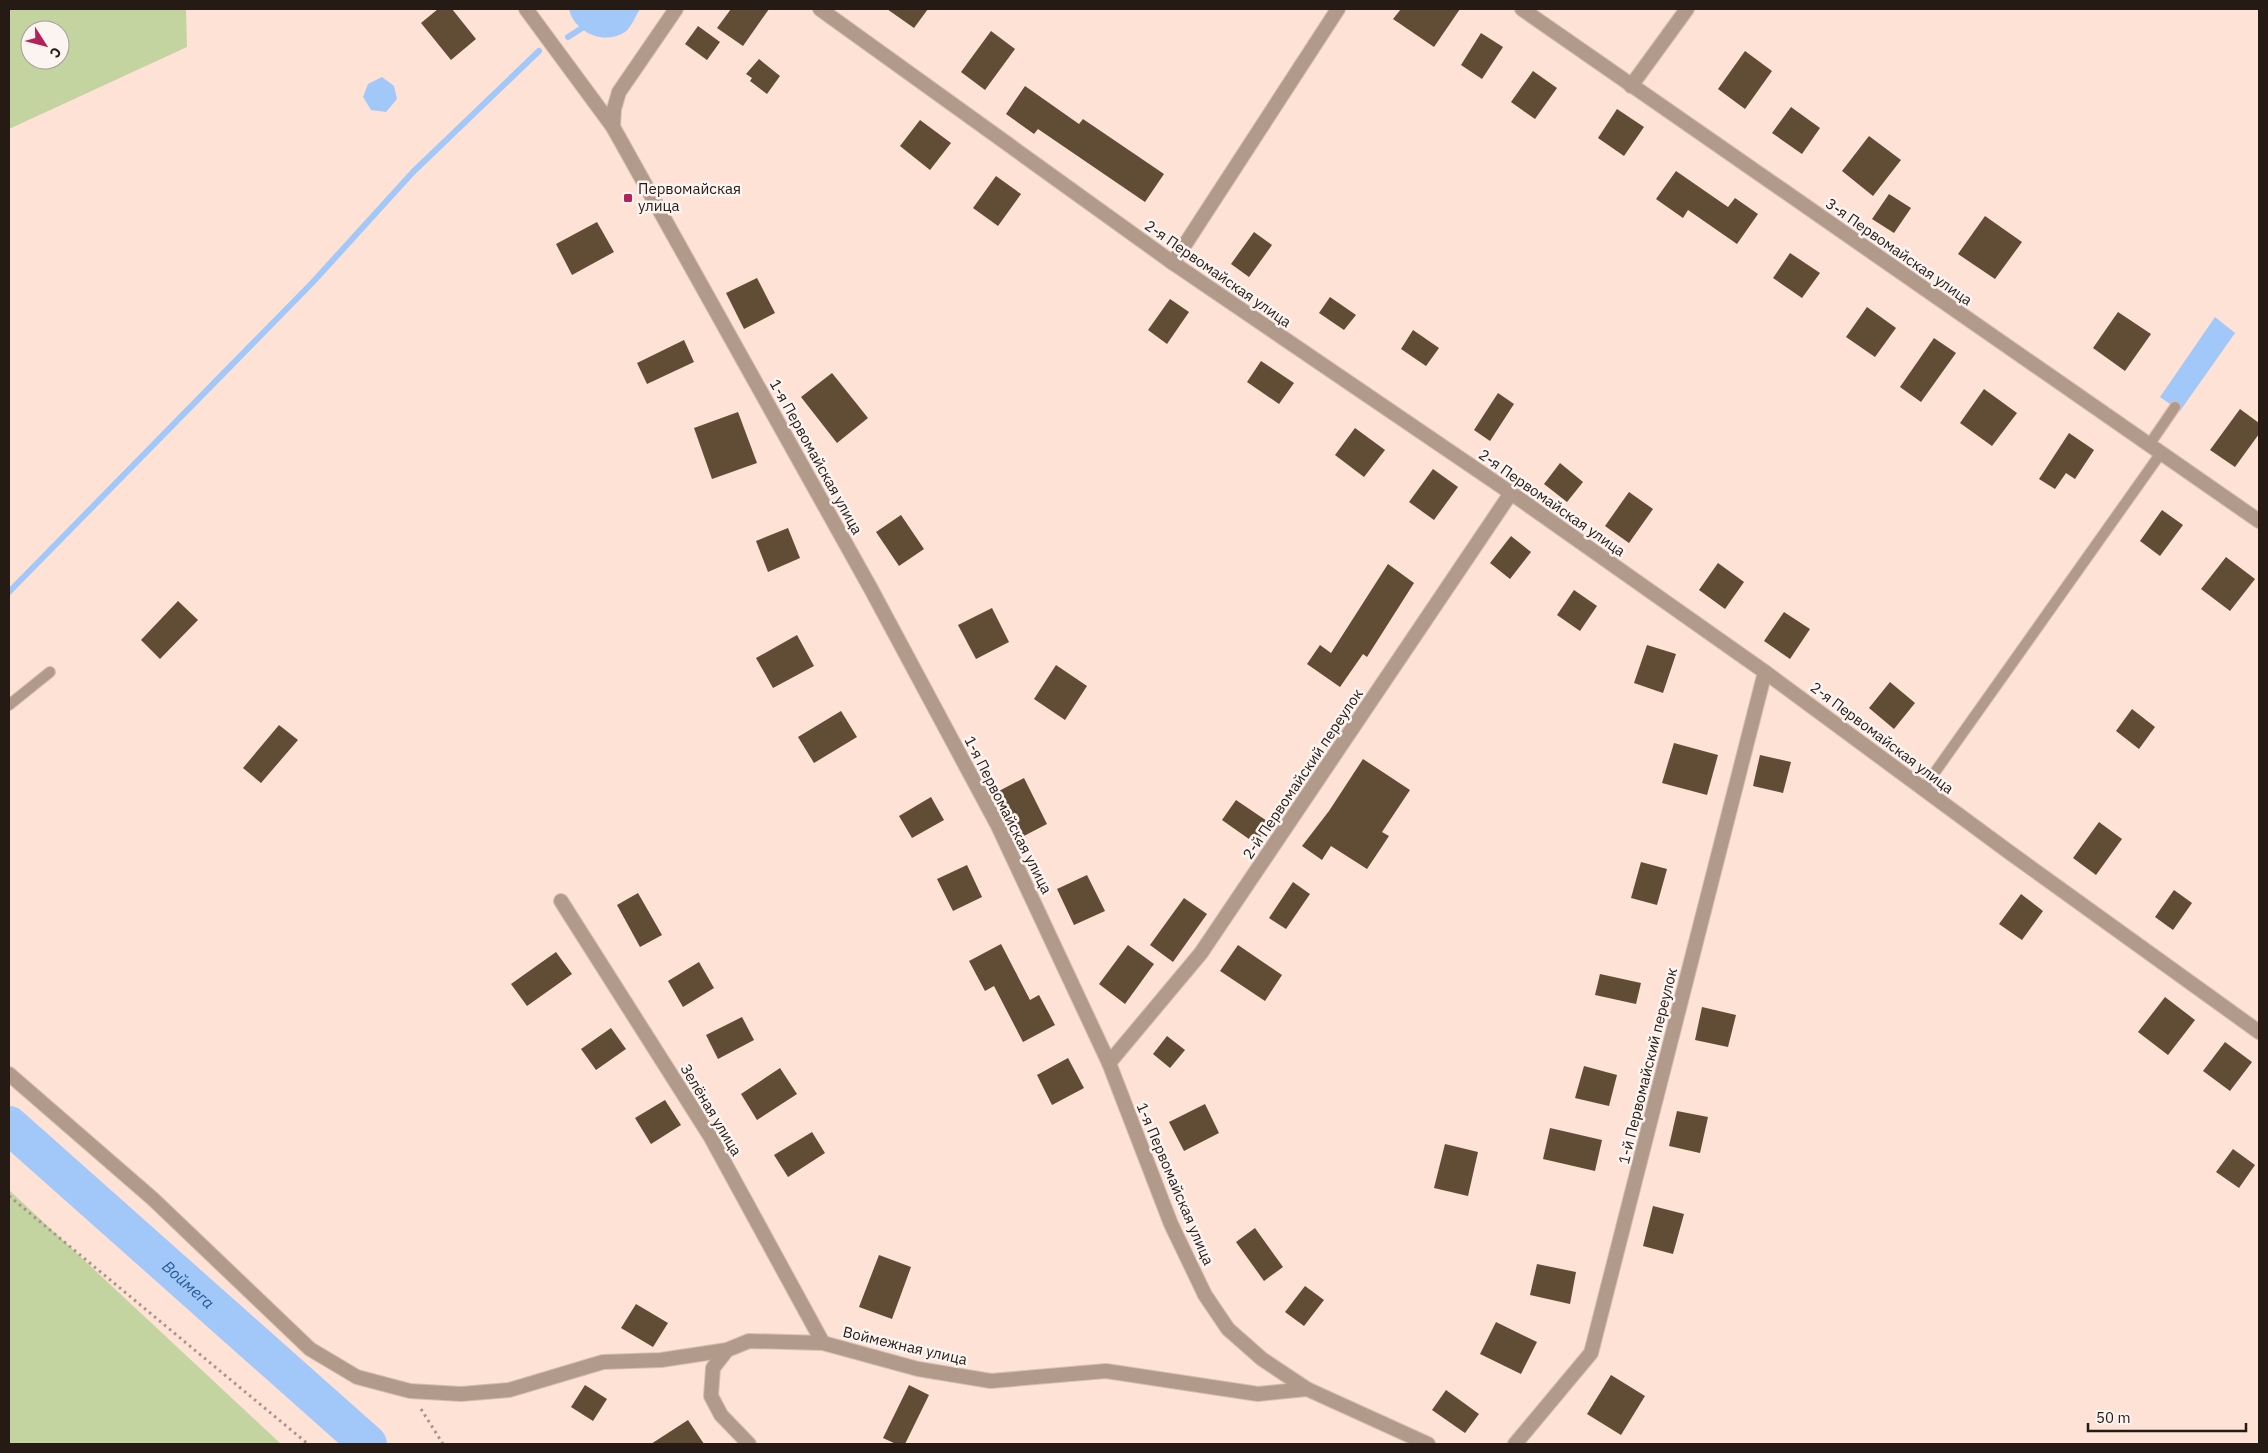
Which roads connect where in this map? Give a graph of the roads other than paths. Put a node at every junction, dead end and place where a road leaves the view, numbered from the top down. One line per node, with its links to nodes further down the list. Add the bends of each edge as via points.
1 (526, 9): 8 (street, 1-я Первомайская улица)
2 (676, 9): 8 (street, via 618,92)
3 (820, 9): 9 (street, 2-я Первомайская улица)
4 (1338, 9): 9 (street)
5 (1522, 9): 7 (street, 3-я Первомайская улица)
6 (1687, 9): 7 (street)
7 (1631, 86): 11 (street, 3-я Первомайская улица)
8 (613, 127): 21 (street, 1-я Первомайская улица, via 871,588 998,826)
9 (1173, 263): 13 (street, 2-я Первомайская улица)
10 (2175, 408): 11 (lane)
11 (2149, 445): 12 (street, 3-я Первомайская улица)
12 (2161, 453): 14 (street, 3-я Первомайская улица); 18 (lane)
13 (1510, 493): 16 (street, 2-я Первомайская улица); 21 (street, 2-й Первомайский переулок, via 1201,953)
14 (2259, 521)
15 (50, 672): 17 (lane)
16 (1766, 672): 18 (street, 2-я Первомайская улица); 28 (street, 1-й Первомайский переулок, via 1591,1353)
17 (9, 705)
18 (1923, 789): 20 (street, 2-я Первомайская улица)
19 (561, 901): 23 (street, Зелёная улица, via 710,1136)
20 (2259, 1032)
21 (1109, 1064): 25 (street, 1-я Первомайская улица, via 1171,1224 1205,1295 1228,1328 1262,1360)
22 (9, 1074): 24 (street, Воймежная улица, via 153,1199 310,1349 357,1377 410,1391 461,1394 509,1390 603,1362 661,1360)
23 (824, 1343): 24 (street, Воймежная улица, via 749,1341); 25 (street, Воймежная улица, via 918,1369 991,1381 1106,1371 1258,1394)
24 (727, 1350): 26 (street, via 713,1368 711,1396 721,1415)
25 (1307, 1389): 27 (street, 1-я Первомайская улица)
26 (749, 1444)
27 (1428, 1444)
28 (1515, 1444)

